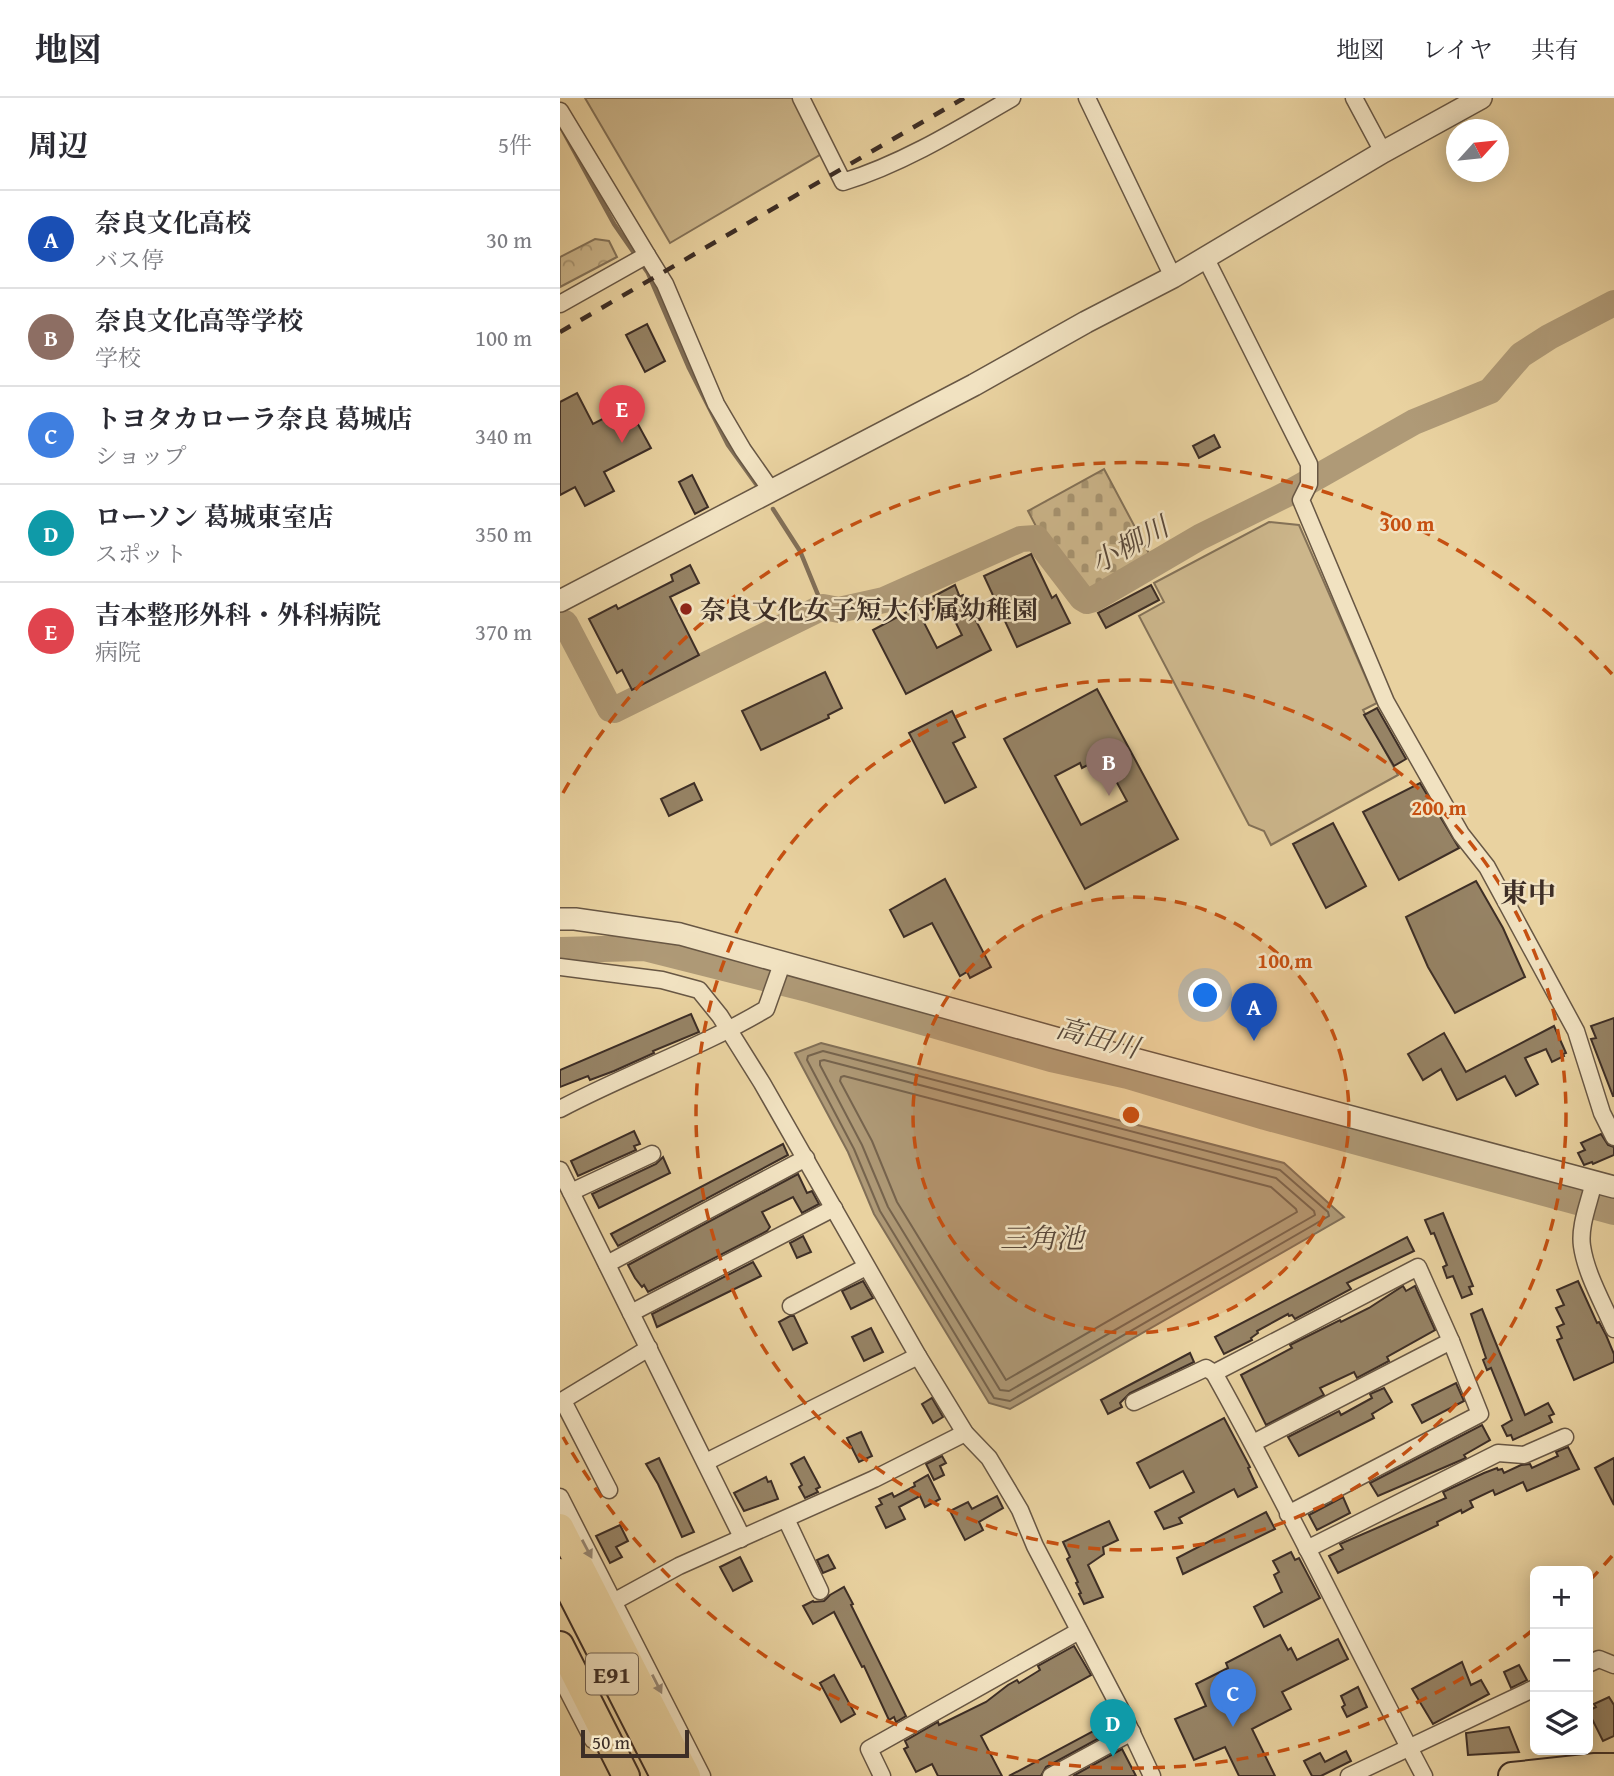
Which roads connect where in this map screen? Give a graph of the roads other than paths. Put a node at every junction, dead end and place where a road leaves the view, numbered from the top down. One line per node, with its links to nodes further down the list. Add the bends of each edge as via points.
1 (802, 98): 2 (street, via 843,182 954,132)
2 (1012, 98)
3 (1087, 98): 10 (street)
4 (1354, 98): 7 (street)
5 (1481, 98): 7 (street)
6 (560, 111): 8 (street)
7 (1383, 152): 9 (street)
8 (647, 255): 11 (street); 12 (street, via 665,284 716,404)
9 (1205, 257): 10 (street); 19 (street, via 1309,464 1301,500 1386,702 1461,834 1487,867 1576,1031)
10 (1172, 277): 12 (street)
11 (560, 304)
12 (771, 490): 13 (street)
13 (560, 601)
14 (560, 919): 15 (street, via 680,934)
15 (781, 965): 17 (street, via 766,1009); 24 (street)
16 (560, 967): 17 (street, via 662,980 699,990)
17 (728, 1031): 18 (street); 22 (street)
18 (560, 1109)
19 (1608, 1110): 20 (street)
20 (1614, 1138)
21 (652, 1154): 25 (street)
22 (806, 1158): 26 (street); 27 (street)
23 (560, 1170): 25 (street)
24 (1600, 1187): 31 (street, via 1583,1228 1582,1245)
25 (571, 1192): 27 (street)
26 (834, 1209): 28 (street); 30 (street)
27 (607, 1264): 30 (street)
28 (866, 1267): 29 (street); 34 (street)
29 (791, 1306)
30 (631, 1313): 33 (street)
31 (1614, 1329)
32 (1451, 1341): 35 (street, via 1418,1267); 40 (street); 44 (street, via 1480,1414)
33 (649, 1348): 36 (street); 41 (street)
34 (918, 1356): 38 (street); 41 (street)
35 (1214, 1373): 37 (street, via 1206,1368); 40 (street)
36 (561, 1401): 42 (street)
37 (1134, 1402)
38 (965, 1433): 45 (street); 53 (street, via 989,1458 1020,1510)
39 (1565, 1437): 48 (street, via 1524,1455 1498,1453)
40 (1253, 1443): 44 (street)
41 (706, 1462): 47 (street)
42 (609, 1490)
43 (560, 1497): 51 (street, one-way to 51)
44 (1288, 1514): 48 (street)
45 (786, 1519): 47 (street); 50 (street)
46 (560, 1527): 51 (highway)
47 (741, 1539): 51 (street)
48 (1307, 1549): 60 (street)
49 (560, 1572): 65 (highway, E91)
50 (820, 1591)
51 (606, 1601): 66 (highway); 67 (street, one-way to 67)
52 (560, 1611): 64 (highway, E91)
53 (1079, 1631): 59 (street); 68 (street, via 869,1749)
54 (560, 1645): 63 (highway)
55 (1593, 1662): 56 (street, via 1599,1659)
56 (1614, 1665)
57 (560, 1676): 62 (street)
58 (1530, 1690): 60 (street)
59 (1132, 1732): 69 (street); 70 (street)
60 (1408, 1747): 71 (street); 72 (street)
61 (1614, 1767): 73 (highway)
62 (612, 1776)
63 (626, 1776)
64 (645, 1776)
65 (664, 1776)
66 (687, 1776)
67 (702, 1776)
68 (882, 1776)
69 (1051, 1776)
70 (1152, 1776)
71 (1349, 1776)
72 (1424, 1776)
73 (1512, 1776)

